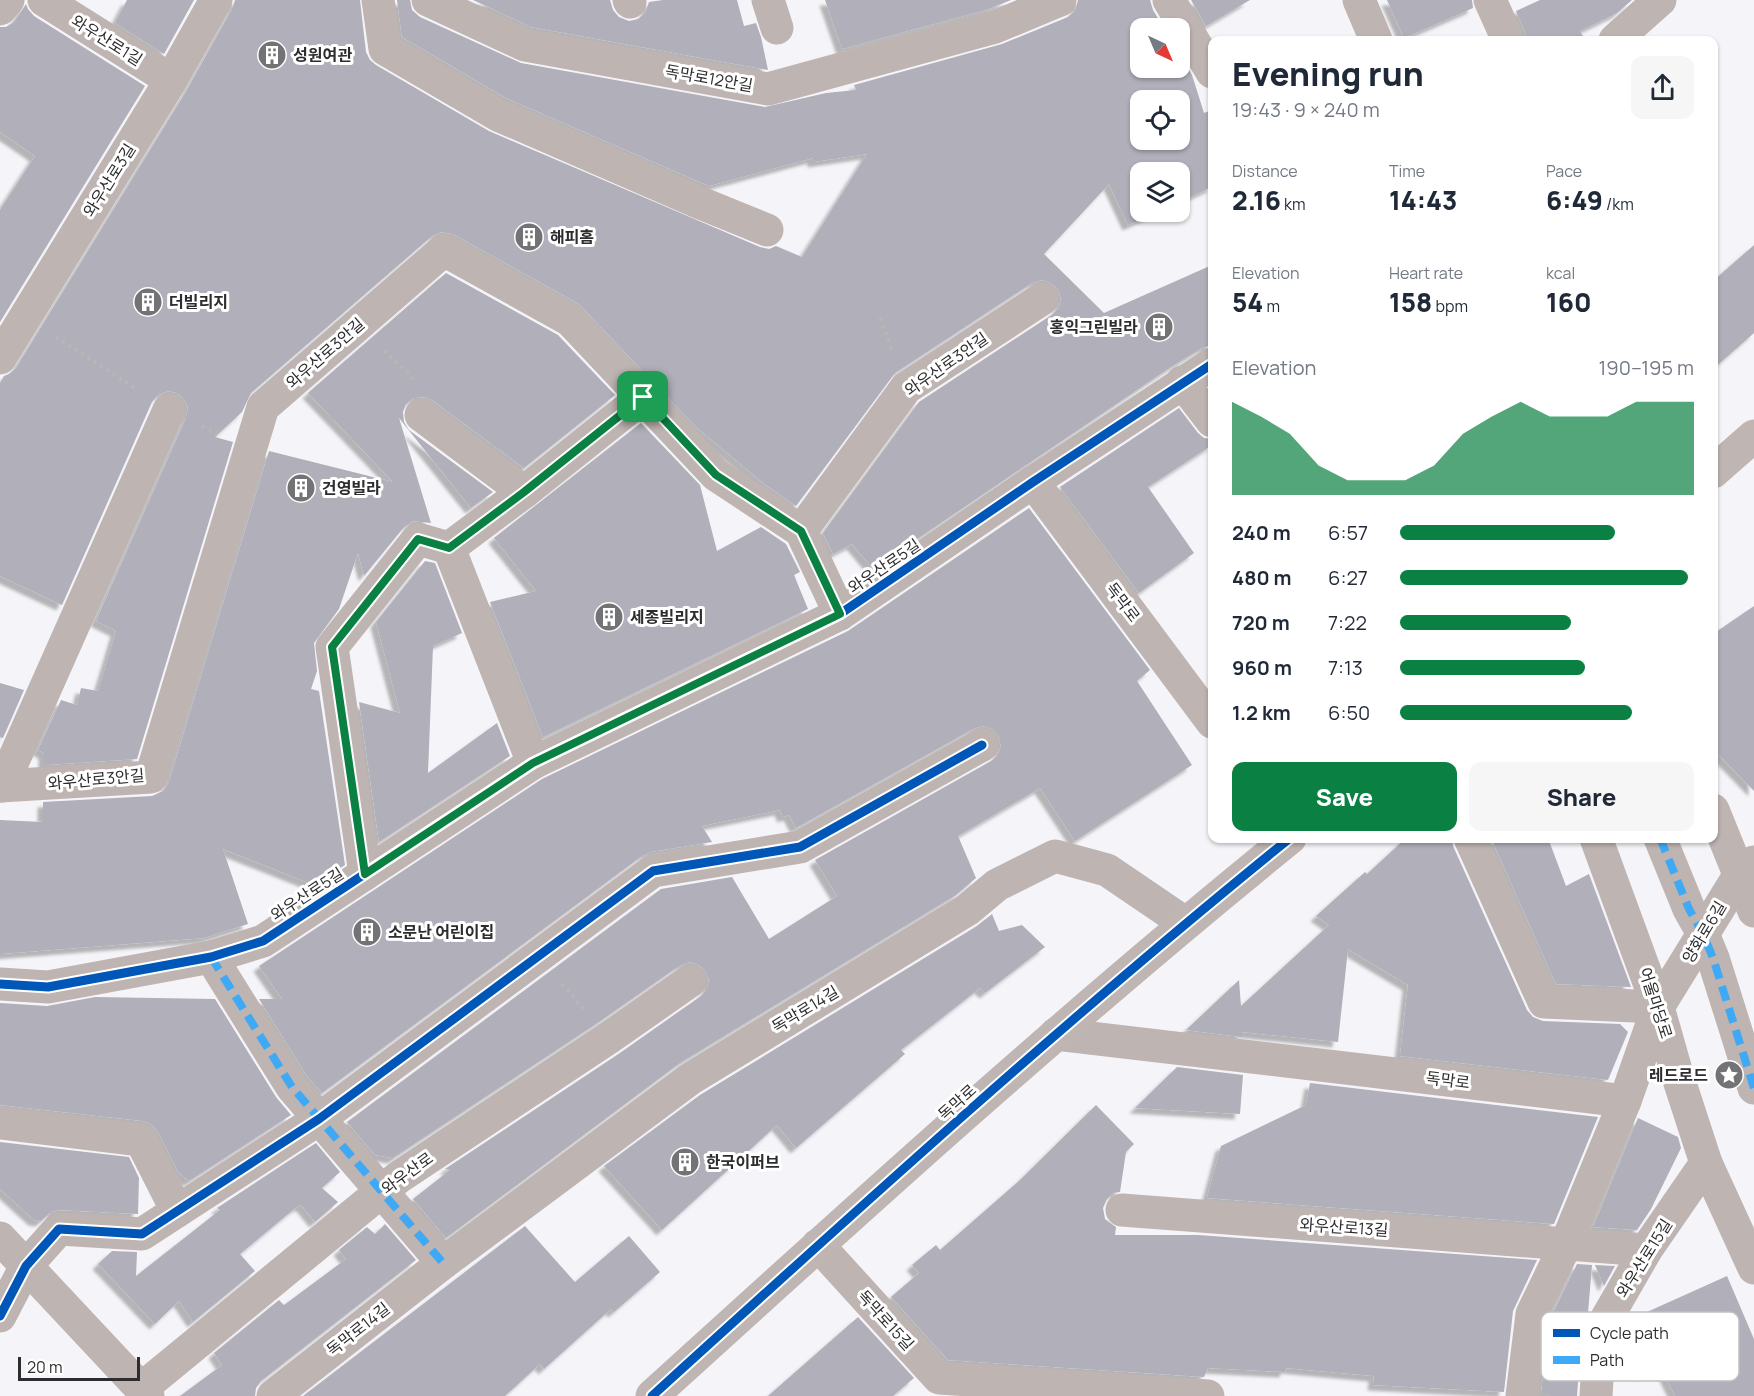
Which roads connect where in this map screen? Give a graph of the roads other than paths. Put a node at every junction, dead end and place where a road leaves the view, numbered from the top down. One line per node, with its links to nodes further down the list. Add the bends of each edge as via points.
1 (8, 0): 11 (street)
2 (44, 0): 16 (street, 와우산로1길)
3 (216, 0): 16 (street, 와우산로3길)
4 (378, 0): 17 (street, via 385,49 498,115)
5 (428, 0): 6 (street, 독막로12안길, via 525,45 768,89 995,27)
6 (1060, 0)
7 (1169, 0): 15 (street)
8 (1359, 0): 12 (street)
9 (1490, 0): 13 (street)
10 (1660, 0): 14 (street)
11 (0, 9)
12 (1374, 36)
13 (1506, 36)
14 (1620, 36)
15 (1208, 65)
16 (171, 80): 19 (street, 와우산로3길)
17 (767, 230)
18 (1042, 300): 30 (street, 와우산로3안길, via 906,388)
19 (0, 358)
20 (1208, 366): 21 (street, 와우산로5길)
21 (1182, 382): 25 (street); 28 (street, 와우산로5길)
22 (643, 397): 29 (street); 30 (street, 와우산로3안길, via 716,475); 36 (street, 와우산로3안길, via 570,320 444,250 263,407 151,777)
23 (169, 410): 36 (street, 와우산로3안길)
24 (421, 416): 29 (street)
25 (1208, 416)
26 (1754, 436): 27 (main road)
27 (1718, 468)
28 (1034, 482): 32 (street, 와우산로5길); 33 (street, 독막로)
29 (524, 492): 31 (street)
30 (801, 531): 32 (street)
31 (449, 548): 35 (street); 43 (street, 와우산로5길, via 418,539 332,647)
32 (840, 614): 35 (street, 와우산로5길)
33 (1208, 717)
34 (982, 745): 54 (street, via 800,847 653,871)
35 (533, 763): 43 (street, 와우산로5길)
36 (1, 786)
37 (1718, 819): 42 (street)
38 (1284, 843): 45 (main road, 독막로)
39 (1472, 843): 50 (street, via 1544,1002)
40 (1598, 843): 50 (street, 어울마당로)
41 (1662, 843): 46 (street)
42 (1747, 868): 44 (street); 46 (street, 양화로6길)
43 (365, 874): 47 (street, 와우산로5길, via 263,941)
44 (1754, 911)
45 (1185, 923): 51 (main road, 독막로); 64 (street, 독막로14길, via 1107,870 1055,856 997,885 967,910 690,1079)
46 (1703, 934): 50 (street, 양화로6길); 52 (street)
47 (211, 957): 49 (street, 와우산로5길, via 48,987); 54 (street, via 292,1087)
48 (690, 981): 57 (street, 와우산로)
49 (0, 984)
50 (1658, 1007): 53 (street); 56 (street, 어울마당로)
51 (1056, 1034): 53 (street, 독막로); 62 (main road, 독막로)
52 (1754, 1088)
53 (1625, 1101): 61 (street)
54 (319, 1119): 57 (street); 59 (street)
55 (0, 1123): 59 (street, via 141,1140)
56 (1706, 1163): 63 (street, 와우산로15길); 66 (street, 어울마당로)
57 (381, 1191): 64 (street); 71 (street, 와우산로)
58 (1122, 1210): 61 (street, 와우산로13길)
59 (177, 1211): 65 (street, via 142,1234 59,1229)
60 (0, 1238): 65 (street, 와우산로)
61 (1566, 1244): 63 (street, 와우산로13길); 75 (street, via 1532,1314)
62 (818, 1245): 70 (street, 독막로15길, via 939,1378); 73 (main road, 독막로)
63 (1646, 1250): 67 (street, 와우산로15길)
64 (443, 1263): 72 (street, 독막로14길)
65 (26, 1266): 68 (street); 71 (street, 와우산로)
66 (1754, 1268)
67 (1610, 1312)
68 (0, 1316)
69 (1597, 1381): 76 (street, 와우산로15길)
70 (959, 1388): 74 (street, 독막로15길)
71 (145, 1393)
72 (273, 1396)
73 (652, 1396)
74 (1208, 1396)
75 (1522, 1396)
76 (1596, 1396)

